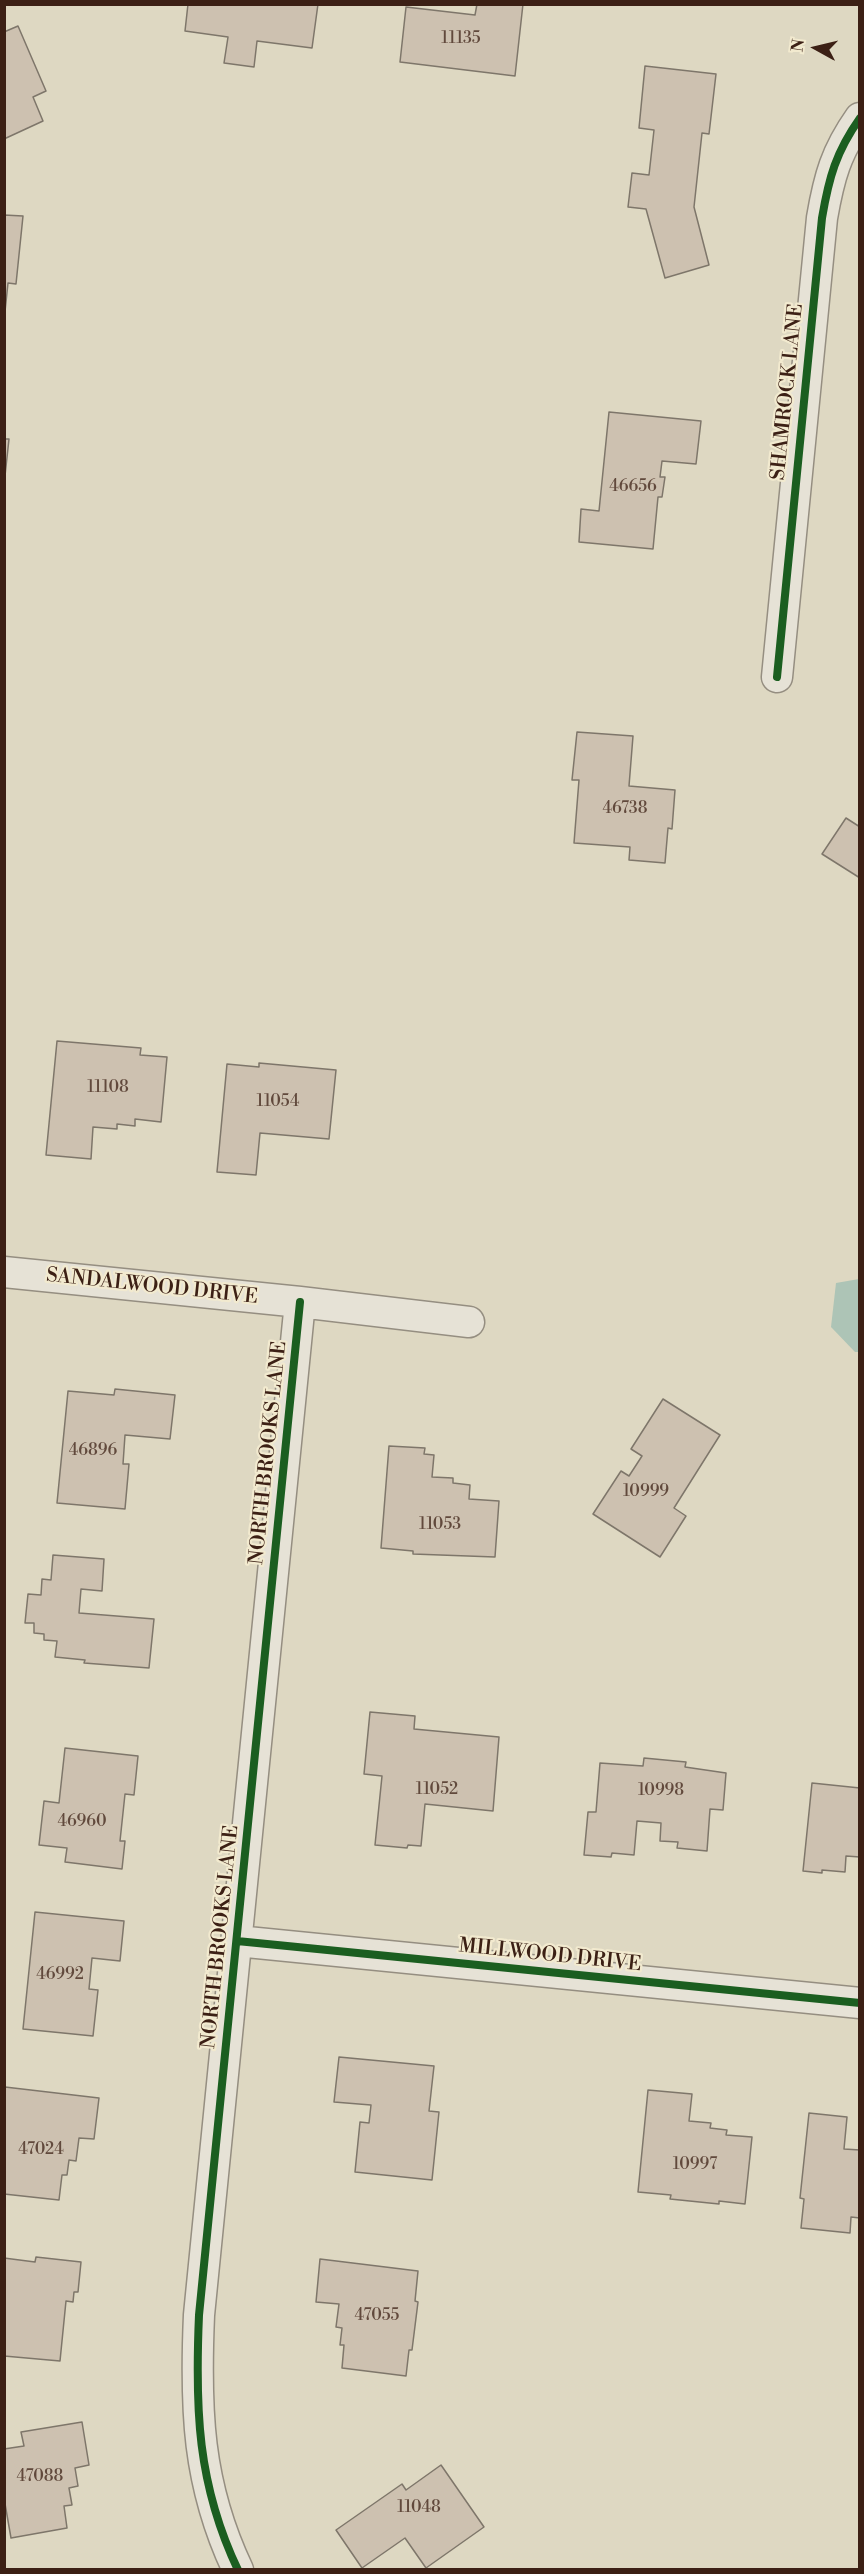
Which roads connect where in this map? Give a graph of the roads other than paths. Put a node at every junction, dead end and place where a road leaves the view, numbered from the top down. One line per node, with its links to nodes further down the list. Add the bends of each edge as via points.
1 (860, 118): 2 (street, SHAMROCK LANE, via 830,174 822,218)
2 (777, 677)
3 (4, 1272): 4 (street, SANDALWOOD DRIVE)
4 (300, 1302): 5 (street, SANDALWOOD DRIVE); 6 (street, NORTH BROOKS LANE)
5 (470, 1322)
6 (237, 1941): 7 (street, MILLWOOD DRIVE); 8 (street, NORTH BROOKS LANE, via 199,2315 196,2384 199,2440 209,2493)
7 (860, 2003)
8 (238, 2570)

